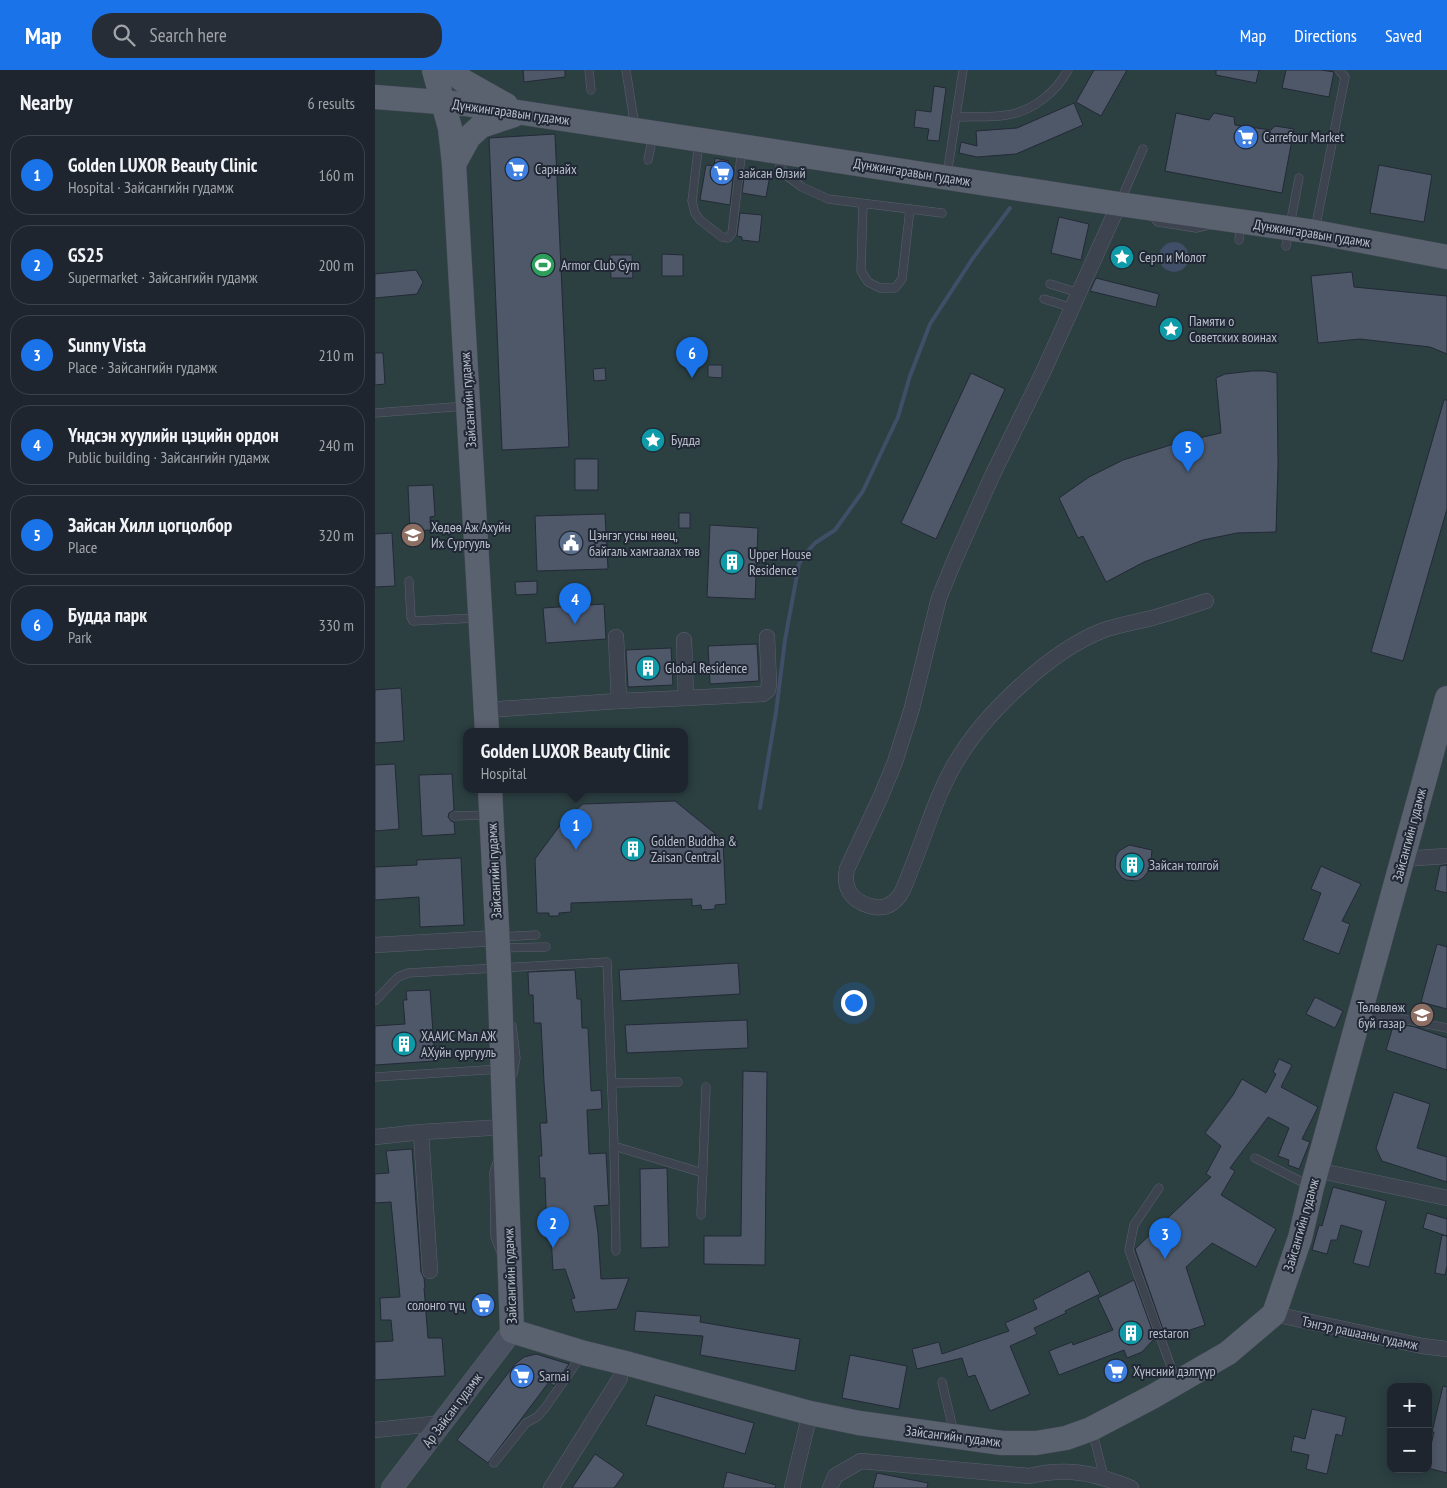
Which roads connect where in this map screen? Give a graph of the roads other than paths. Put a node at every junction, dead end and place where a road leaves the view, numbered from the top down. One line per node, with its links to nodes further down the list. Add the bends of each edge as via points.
1 (434, 70): 10 (main road, Зайсангийн гудамж)
2 (449, 70): 11 (main road)
3 (589, 70): 8 (lane)
4 (626, 70): 13 (lane)
5 (963, 70): 12 (lane)
6 (1068, 70): 12 (lane, via 1058,87 1023,110 1007,115)
7 (1339, 70): 26 (lane, via 1345,77)
8 (591, 90)
9 (375, 97): 10 (main road, Дүнжингаравын гудамж)
10 (442, 102): 11 (main road, Дүнжингаравын гудамж); 19 (main road, Зайсангийн гудамж)
11 (521, 113): 13 (main road, Дүнжингаравын гудамж); 19 (main road, via 481,126 469,138)
12 (956, 117): 20 (lane)
13 (645, 131): 14 (main road, Дүнжингаравын гудамж); 18 (lane)
14 (700, 140): 15 (main road, Дүнжингаравын гудамж); 15 (lane, via 692,202 695,213 722,237 728,238 732,233)
15 (743, 147): 17 (main road, Дүнжингаравын гудамж)
16 (1143, 149): 23 (lane)
17 (782, 152): 20 (main road, Дүнжингаравын гудамж); 22 (lane, via 781,166 787,176 802,187 828,199)
18 (648, 160)
19 (454, 164): 33 (main road, Зайсангийн гудамж)
20 (946, 177): 23 (main road, Дүнжингаравын гудамж)
21 (1299, 178): 27 (lane)
22 (863, 204): 24 (lane); 24 (lane, via 861,271 868,282 880,288 895,288 902,279)
23 (1131, 206): 27 (main road, Дүнжингаравын гудамж, via 1216,218 1240,231); 30 (street)
24 (911, 210): 25 (lane)
25 (942, 213)
26 (1315, 232): 27 (main road, Дүнжингаравын гудамж); 28 (main road, Дүнжингаравын гудамж)
27 (1288, 237)
28 (1447, 257)
29 (1050, 284): 30 (lane)
30 (1079, 293): 32 (street)
31 (1044, 299): 32 (lane)
32 (1073, 308): 36 (street, via 992,476 939,598 895,762 847,869 845,880 852,895 861,902 878,907 888,906 896,899 955,763 990,717 1040,669 1085,638)
33 (468, 406): 34 (lane); 37 (main road, Зайсангийн гудамж)
34 (375, 413)
35 (409, 580): 37 (lane, via 413,621)
36 (1206, 601)
37 (479, 618): 44 (main road, Зайсангийн гудамж)
38 (616, 636): 43 (street)
39 (767, 637): 41 (street, via 769,683 763,694)
40 (685, 640): 41 (street)
41 (686, 698): 43 (street)
42 (1447, 698): 49 (main road, Зайсангийн гудамж)
43 (619, 701): 44 (street)
44 (486, 720)
45 (490, 793): 46 (main road, Зайсангийн гудамж)
46 (491, 815): 47 (lane); 53 (main road, Зайсангийн гудамж)
47 (454, 816)
48 (1447, 856): 49 (street)
49 (1403, 859): 55 (main road, Зайсангийн гудамж)
50 (536, 934): 53 (lane)
51 (375, 945): 53 (street)
52 (546, 947): 53 (lane)
53 (498, 951): 54 (lane, via 398,977); 56 (main road, Зайсангийн гудамж); 61 (lane, via 607,962)
54 (375, 1001)
55 (1360, 1010): 57 (lane); 69 (main road, Зайсангийн гудамж)
56 (500, 1011): 58 (main road, Зайсангийн гудамж); 63 (lane, via 512,1026 516,1058)
57 (1447, 1028)
58 (503, 1069): 59 (lane); 63 (main road, Зайсангийн гудамж)
59 (375, 1077)
60 (678, 1082): 61 (lane)
61 (612, 1083): 66 (lane)
62 (706, 1087): 68 (lane)
63 (505, 1121): 64 (street); 76 (main road, Зайсангийн гудамж)
64 (421, 1132): 65 (street); 74 (street)
65 (375, 1137)
66 (614, 1146): 68 (lane); 73 (lane)
67 (1255, 1158): 69 (lane)
68 (703, 1173): 72 (lane)
69 (1314, 1178): 71 (street); 75 (main road, Зайсангийн гудамж, via 1300,1238)
70 (1159, 1188): 81 (lane, via 1133,1226 1129,1250)
71 (1447, 1198)
72 (701, 1215)
73 (616, 1251)
74 (430, 1271)
75 (1274, 1314): 77 (street, Тэнгэр рашааны гудамж); 81 (main road, Зайсангийн гудамж, via 1228,1353)
76 (512, 1332): 78 (main road, Зайсангийн гудамж); 83 (street, Ар Зайсан гудамж)
77 (1447, 1349)
78 (584, 1353): 79 (main road, Зайсангийн гудамж); 87 (lane, via 537,1418 526,1423)
79 (624, 1371): 82 (main road, Зайсангийн гудамж); 91 (street)
80 (942, 1382): 86 (lane)
81 (1177, 1382): 84 (main road, Зайсангийн гудамж)
82 (810, 1413): 86 (main road, Зайсангийн гудамж); 92 (street)
83 (442, 1424): 85 (street); 90 (street, Ар Зайсан гудамж)
84 (1091, 1429): 86 (main road, Зайсангийн гудамж, via 1066,1438 1036,1443); 88 (lane)
85 (375, 1430)
86 (955, 1438)
87 (494, 1463)
88 (1104, 1477): 89 (street, via 1065,1471 1046,1472); 94 (street)
89 (1027, 1482): 93 (street, via 861,1461 835,1476)
90 (393, 1488)
91 (551, 1488)
92 (792, 1488)
93 (830, 1488)
94 (1131, 1488)

